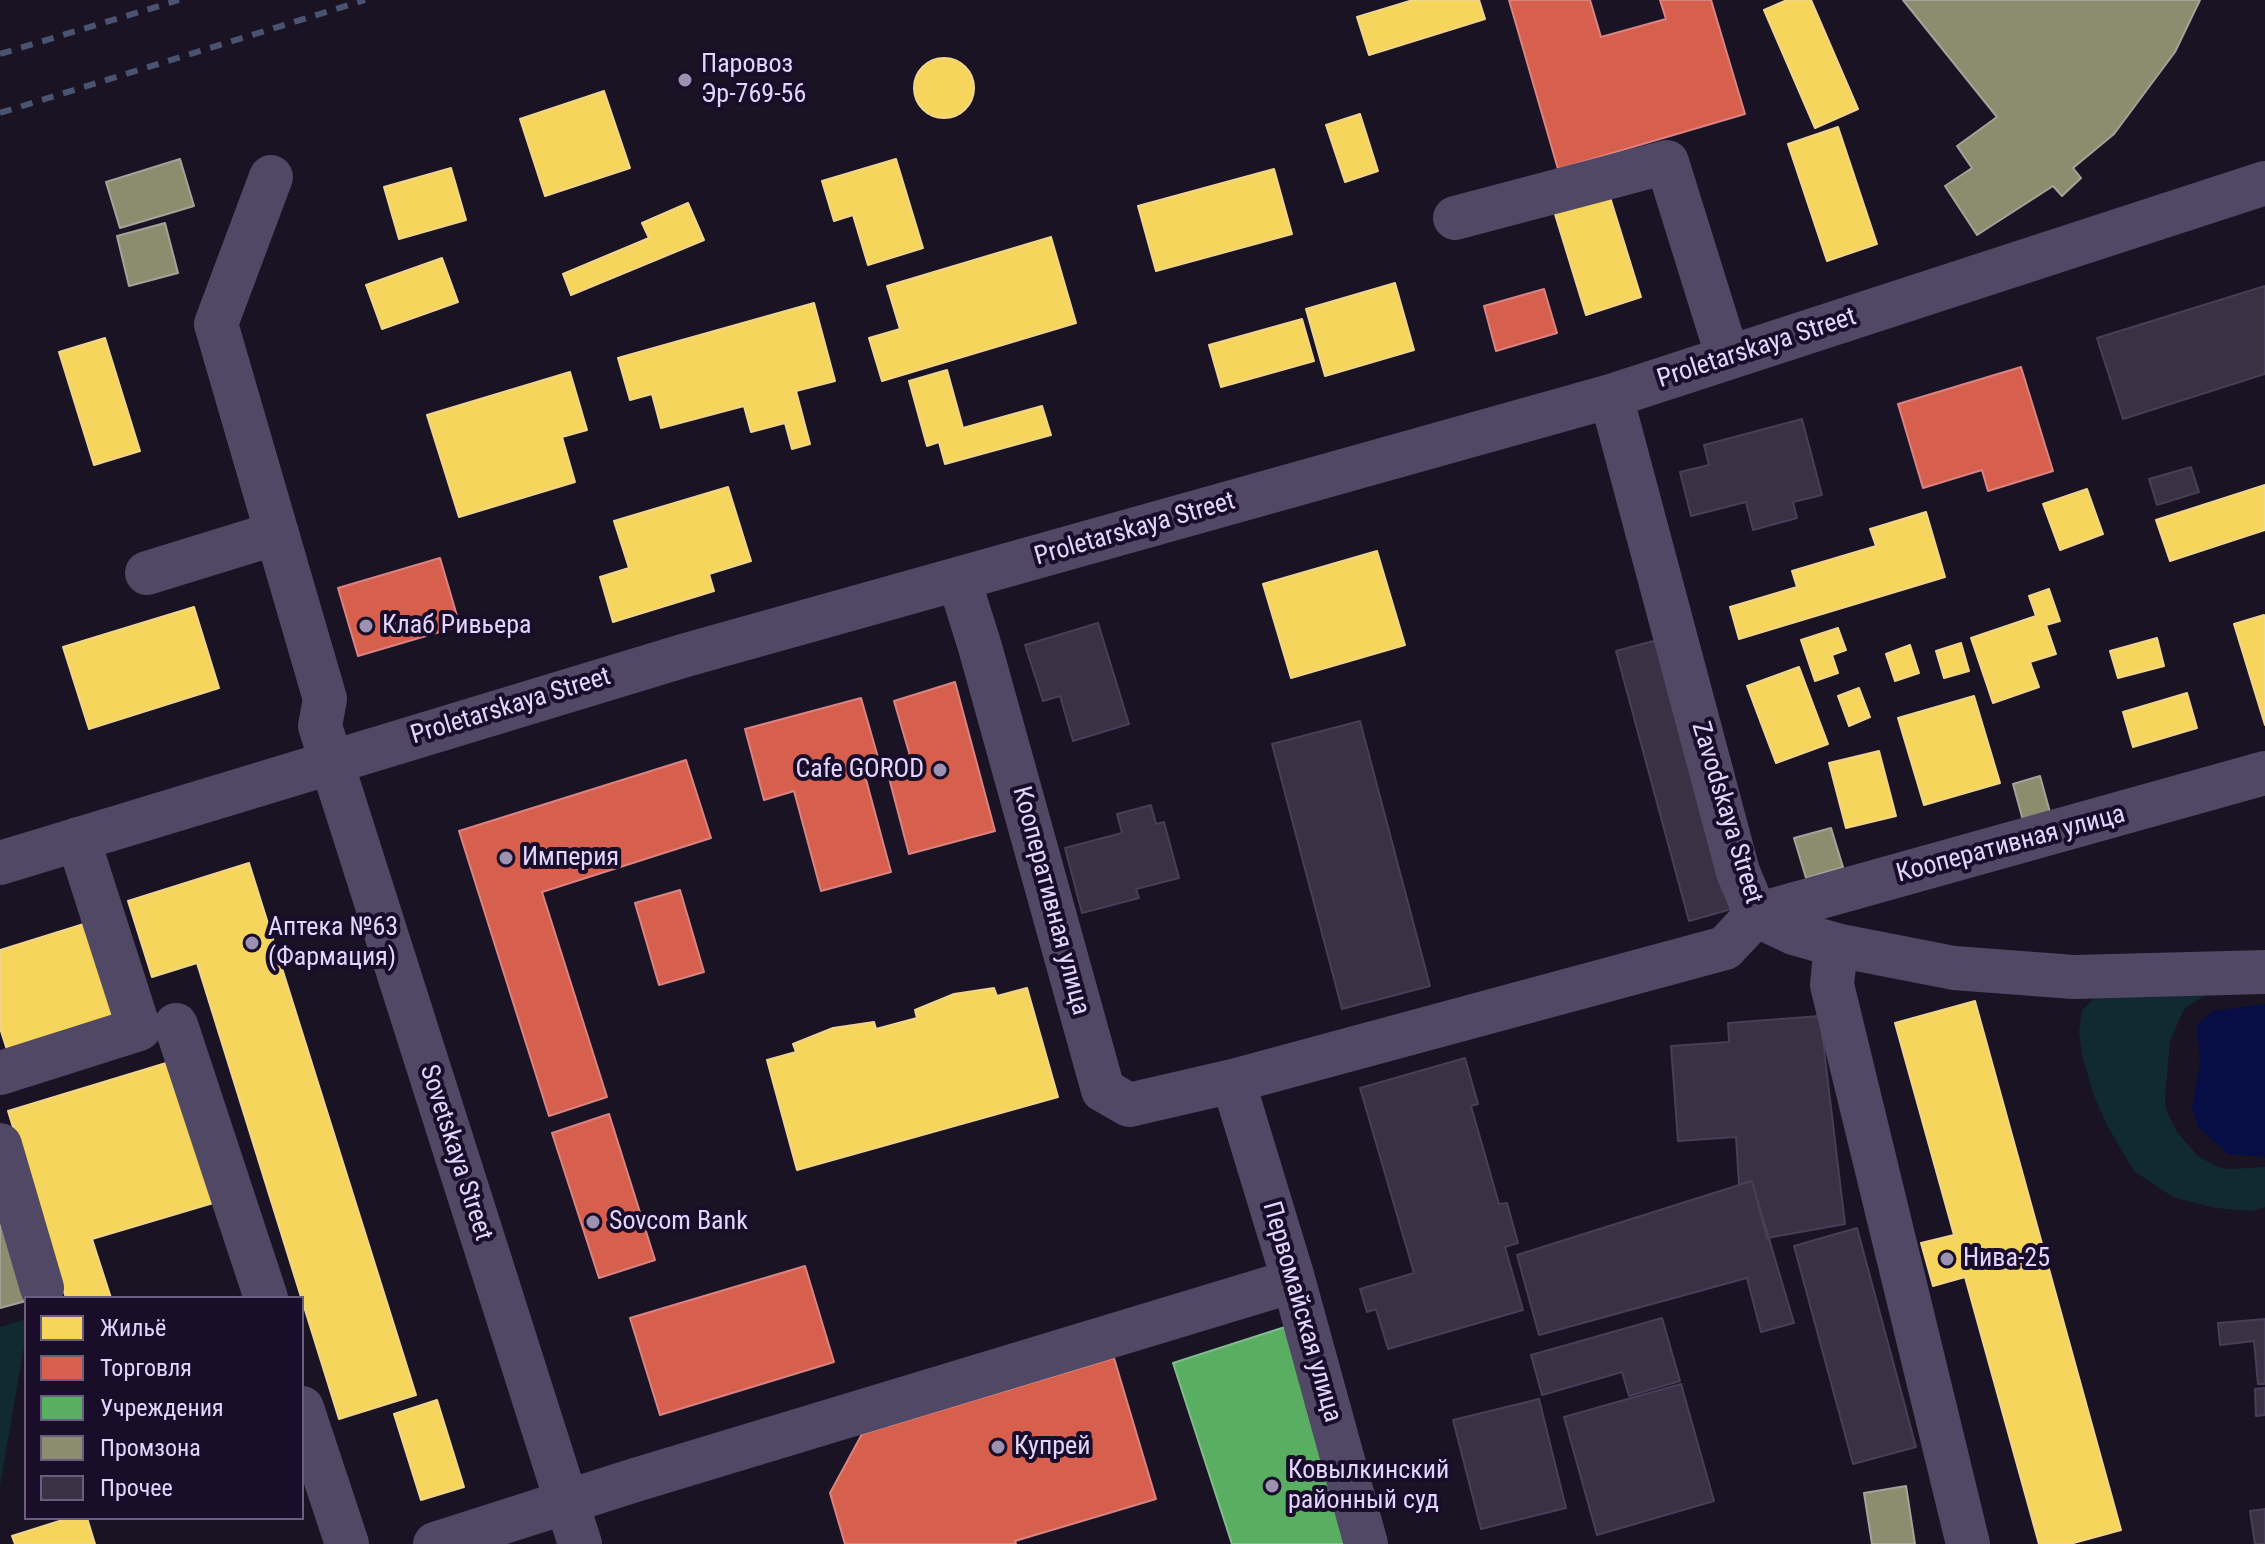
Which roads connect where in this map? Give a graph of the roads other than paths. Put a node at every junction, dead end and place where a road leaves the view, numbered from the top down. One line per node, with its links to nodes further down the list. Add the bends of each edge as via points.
1 (271, 177): 6 (street, Sovetskaya Street, via 216,324)
2 (2265, 183): 4 (street, Proletarskaya Street)
3 (1455, 218): 4 (street, via 1667,162)
4 (1728, 358): 5 (street, Proletarskaya Street)
5 (1611, 396): 8 (street, Proletarskaya Street); 13 (street, Zavodskaya Street, via 1738,872)
6 (277, 533): 7 (street); 9 (street, Sovetskaya Street, via 325,699 320,726)
7 (147, 573)
8 (959, 580): 9 (street, Proletarskaya Street); 18 (street, Кооперативная улица, via 1103,1090 1129,1105)
9 (331, 761): 11 (street, Proletarskaya Street); 24 (street, Sovetskaya Street)
10 (2265, 773): 13 (street, Кооперативная улица)
11 (78, 839): 12 (street, Proletarskaya Street); 17 (street, via 139,1029)
12 (0, 863)
13 (1756, 915): 14 (street, Zavodskaya Street); 18 (street, Кооперативная улица, via 1725,948)
14 (1836, 945): 15 (street, Zavodskaya Street, via 1954,968 2048,975); 29 (street, via 1832,985)
15 (2265, 972)
16 (176, 1025): 22 (street)
17 (0, 1073)
18 (1233, 1081): 20 (street, Первомайская улица)
19 (0, 1145): 21 (street)
20 (1293, 1281): 24 (street); 28 (street, Первомайская улица)
21 (42, 1288)
22 (265, 1296)
23 (304, 1414): 25 (street)
24 (567, 1501): 26 (street); 27 (street, Sovetskaya Street)
25 (347, 1544)
26 (435, 1544)
27 (580, 1544)
28 (1366, 1544)
29 (1968, 1544)

